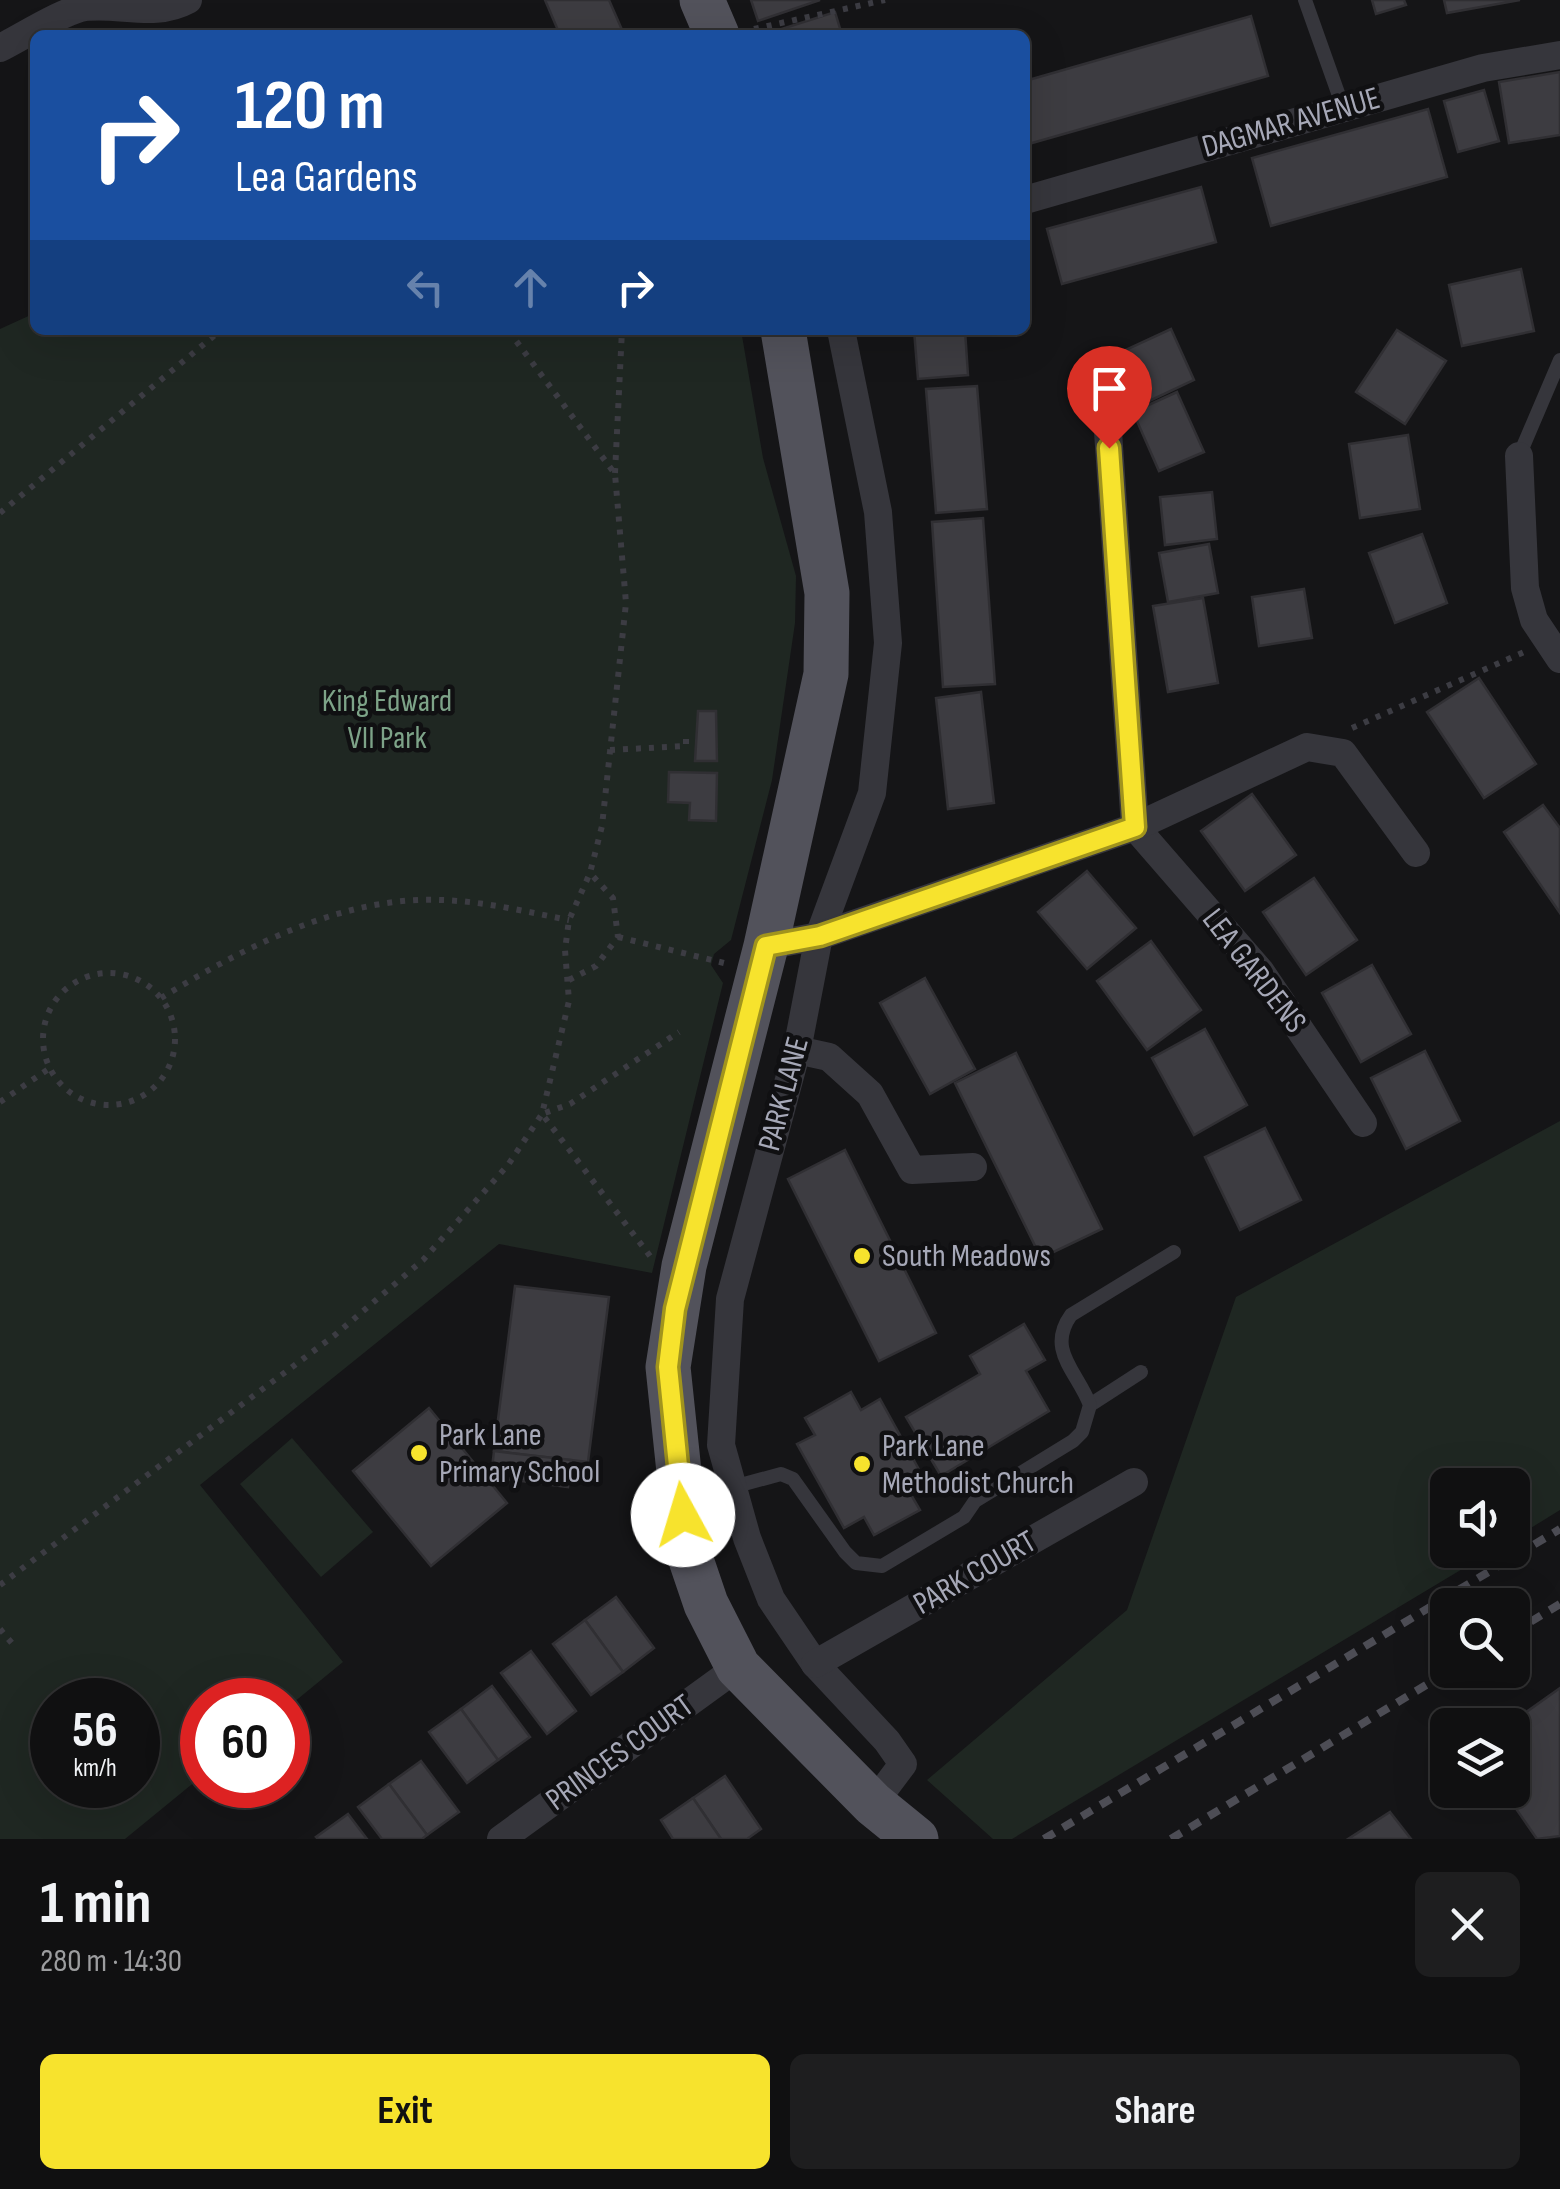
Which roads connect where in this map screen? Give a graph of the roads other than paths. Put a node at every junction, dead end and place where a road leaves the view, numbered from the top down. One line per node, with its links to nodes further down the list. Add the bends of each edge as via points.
1 (188, 0): 4 (street, via 143,10)
2 (702, 0): 6 (main road)
3 (1305, 0): 10 (lane)
4 (88, 3): 5 (street)
5 (35, 30)
6 (728, 30)
7 (30, 33): 8 (street)
8 (0, 48)
9 (1560, 55): 10 (street, DAGMAR AVENUE, via 1483,68)
10 (1343, 107): 11 (street, DAGMAR AVENUE)
11 (1030, 199)
12 (785, 335): 21 (main road, PARK LANE, via 827,593 826,658)
13 (842, 335): 20 (street, PARK LANE, via 878,512 888,642 872,792)
14 (1560, 360): 16 (lane)
15 (1104, 373): 18 (street)
16 (1519, 456): 17 (street, via 1526,588 1534,620)
17 (1556, 645)
18 (1135, 827): 19 (street, via 1307,747 1343,753); 20 (street); 23 (street, LEA GARDENS, via 1262,972)
19 (1416, 853)
20 (820, 936): 21 (street); 22 (street, PARK LANE)
21 (763, 959): 31 (main road, PARK LANE, via 684,1266 668,1367 686,1548)
22 (797, 1050): 24 (street, via 829,1057 870,1094 912,1170); 29 (street, PARK LANE, via 730,1299 721,1444)
23 (1364, 1123)
24 (973, 1167)
25 (1174, 1252): 27 (lane, via 1071,1315 1063,1327 1061,1350)
26 (1141, 1372): 27 (lane)
27 (1090, 1406): 29 (lane, via 1074,1441 882,1566 856,1563 844,1552 792,1479 780,1474)
28 (1134, 1482): 30 (street, PARK COURT)
29 (733, 1487): 30 (street, PARK LANE, via 771,1600)
30 (815, 1664): 32 (street, PARK LANE, via 903,1764)
31 (738, 1667): 32 (main road, PARK LANE); 33 (street, PRINCES COURT)
32 (873, 1804): 34 (main road, PARK LANE)
33 (501, 1839)
34 (916, 1839)

